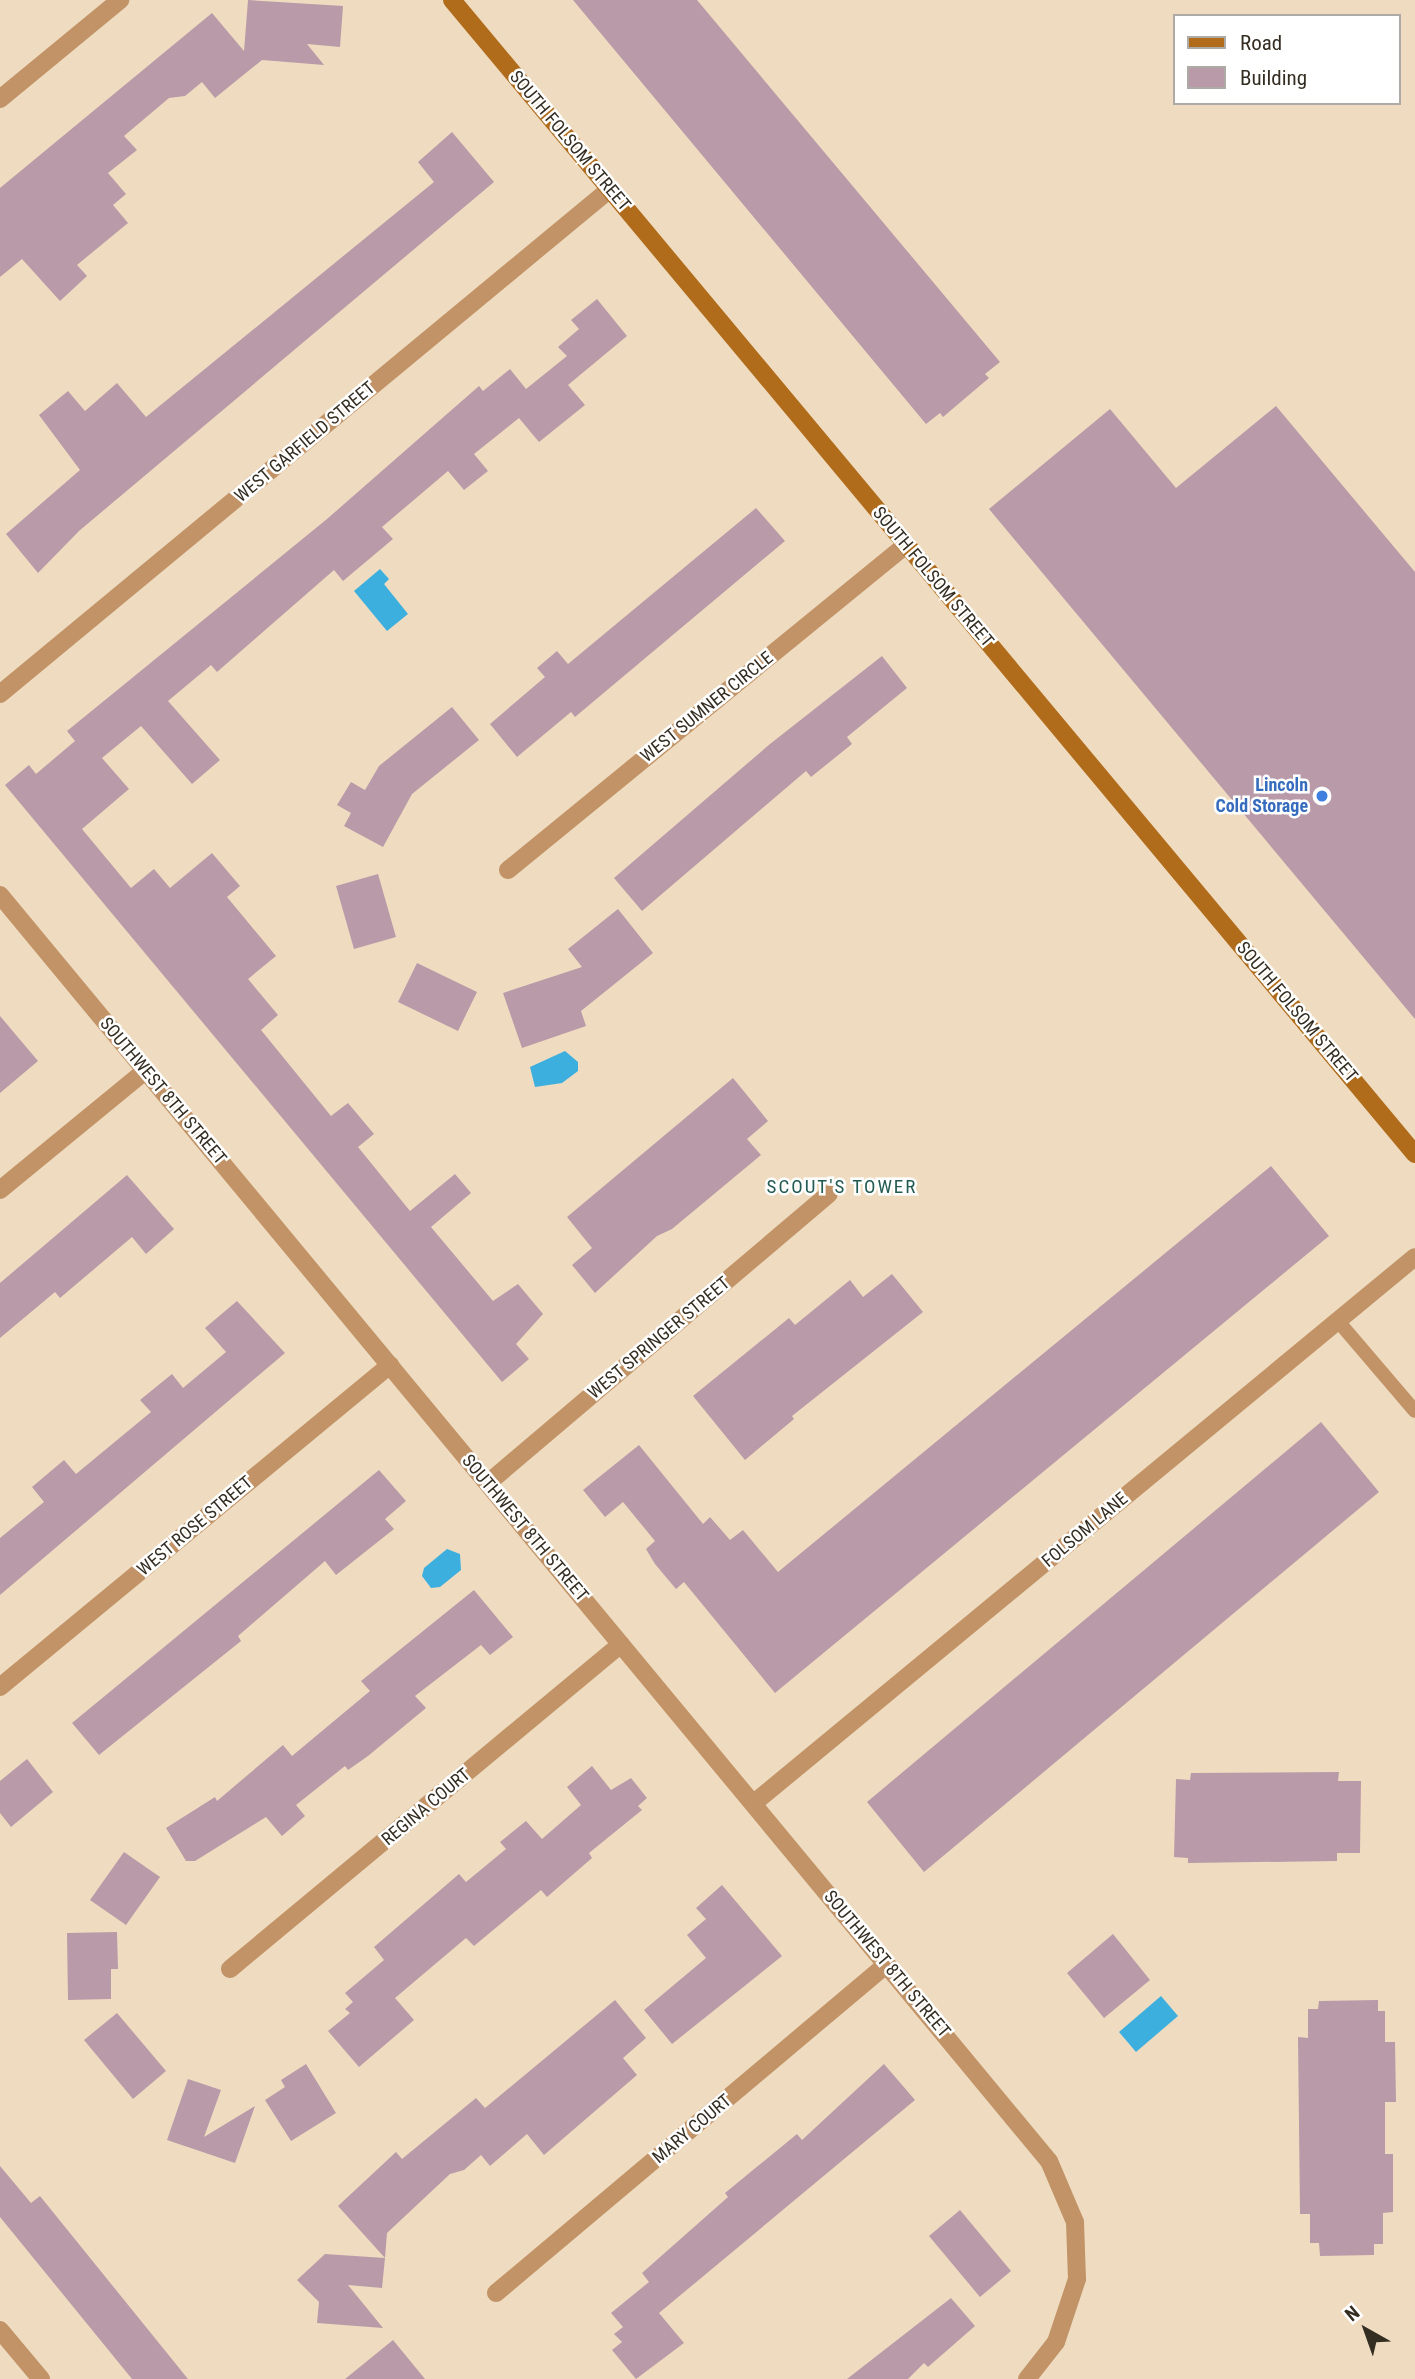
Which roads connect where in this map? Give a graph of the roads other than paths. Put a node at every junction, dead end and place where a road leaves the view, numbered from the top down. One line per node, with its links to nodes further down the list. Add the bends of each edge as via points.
1 (120, 0): 3 (street)
2 (452, 0): 4 (street, SOUTH FOLSOM STREET)
3 (0, 99)
4 (610, 189): 5 (street, SOUTH FOLSOM STREET); 6 (street, WEST GARFIELD STREET)
5 (906, 544): 7 (street, WEST SUMNER CIRCLE); 10 (street, SOUTH FOLSOM STREET)
6 (0, 694)
7 (508, 870)
8 (0, 895): 9 (street, SOUTHWEST 8TH STREET)
9 (145, 1070): 11 (street); 15 (street, SOUTHWEST 8TH STREET)
10 (1415, 1154)
11 (0, 1190)
12 (829, 1194): 17 (street, WEST SPRINGER STREET)
13 (1415, 1257): 14 (street, FOLSOM LANE)
14 (1338, 1321): 16 (lane); 20 (street, FOLSOM LANE)
15 (390, 1365): 17 (street, SOUTHWEST 8TH STREET); 19 (street, WEST ROSE STREET)
16 (1415, 1411)
17 (488, 1483): 18 (street, SOUTHWEST 8TH STREET)
18 (621, 1644): 20 (street, SOUTHWEST 8TH STREET); 22 (street, REGINA COURT)
19 (0, 1687)
20 (754, 1803): 21 (street, SOUTHWEST 8TH STREET)
21 (887, 1964): 23 (street, MARY COURT); 26 (street, SOUTHWEST 8TH STREET, via 1049,2161 1075,2222 1077,2279 1056,2342)
22 (230, 1969)
23 (496, 2293)
24 (0, 2330): 25 (street)
25 (41, 2379)
26 (1027, 2379)

